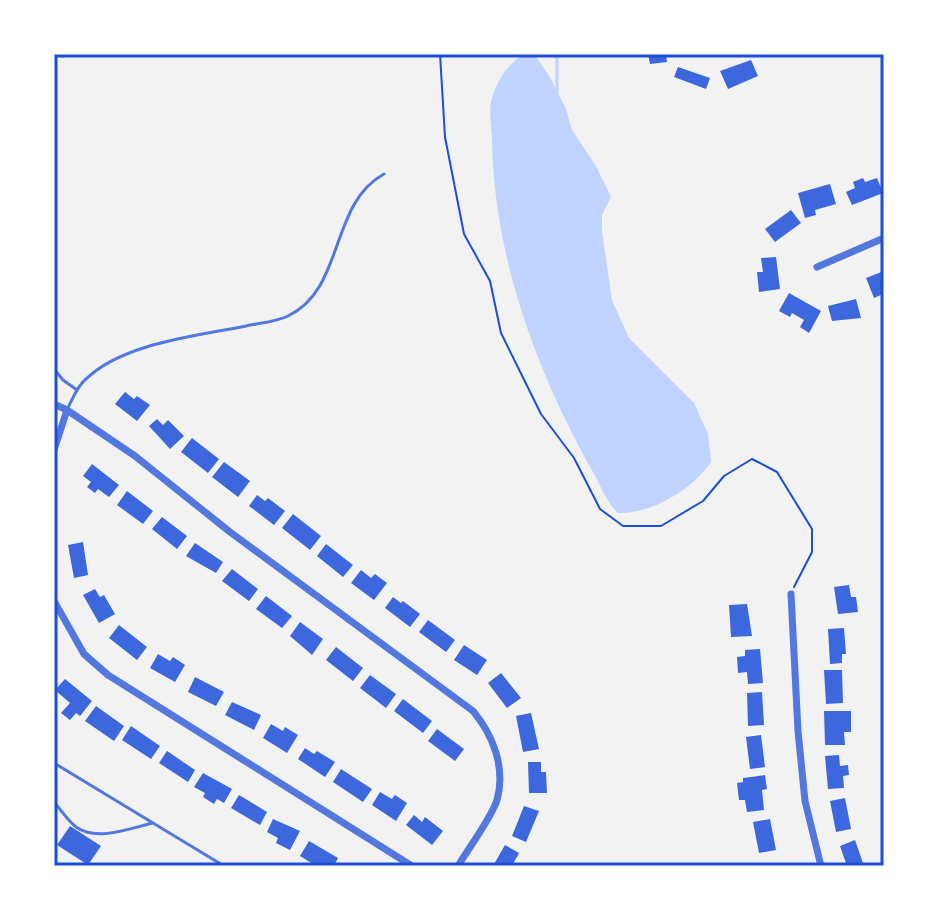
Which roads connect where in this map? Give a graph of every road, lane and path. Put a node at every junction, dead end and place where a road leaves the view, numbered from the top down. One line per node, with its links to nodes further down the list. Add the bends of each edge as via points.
1 (76, 54): 3 (lane)
2 (440, 54): 12 (path, via 445,137 464,234 490,281 501,333 534,400 574,458 600,509 623,526 661,526 703,501 724,476 752,459 777,472 812,529 812,552)
3 (62, 56)
4 (384, 174): 8 (lane, via 361,191 313,298 300,308 287,317 114,359)
5 (884, 238): 6 (street)
6 (817, 267)
7 (54, 369): 8 (lane)
8 (77, 390): 10 (lane)
9 (54, 404): 10 (street)
10 (67, 410): 11 (street); 19 (street, via 473,711 491,736 497,757 497,802)
11 (54, 450)
12 (791, 594): 20 (street, via 803,787)
13 (54, 601): 18 (street, via 84,654 108,675)
14 (54, 763): 16 (lane)
15 (54, 802): 16 (lane, via 87,832 111,833)
16 (153, 823): 17 (lane)
17 (224, 866)
18 (412, 866)
19 (458, 866)
20 (821, 866)

